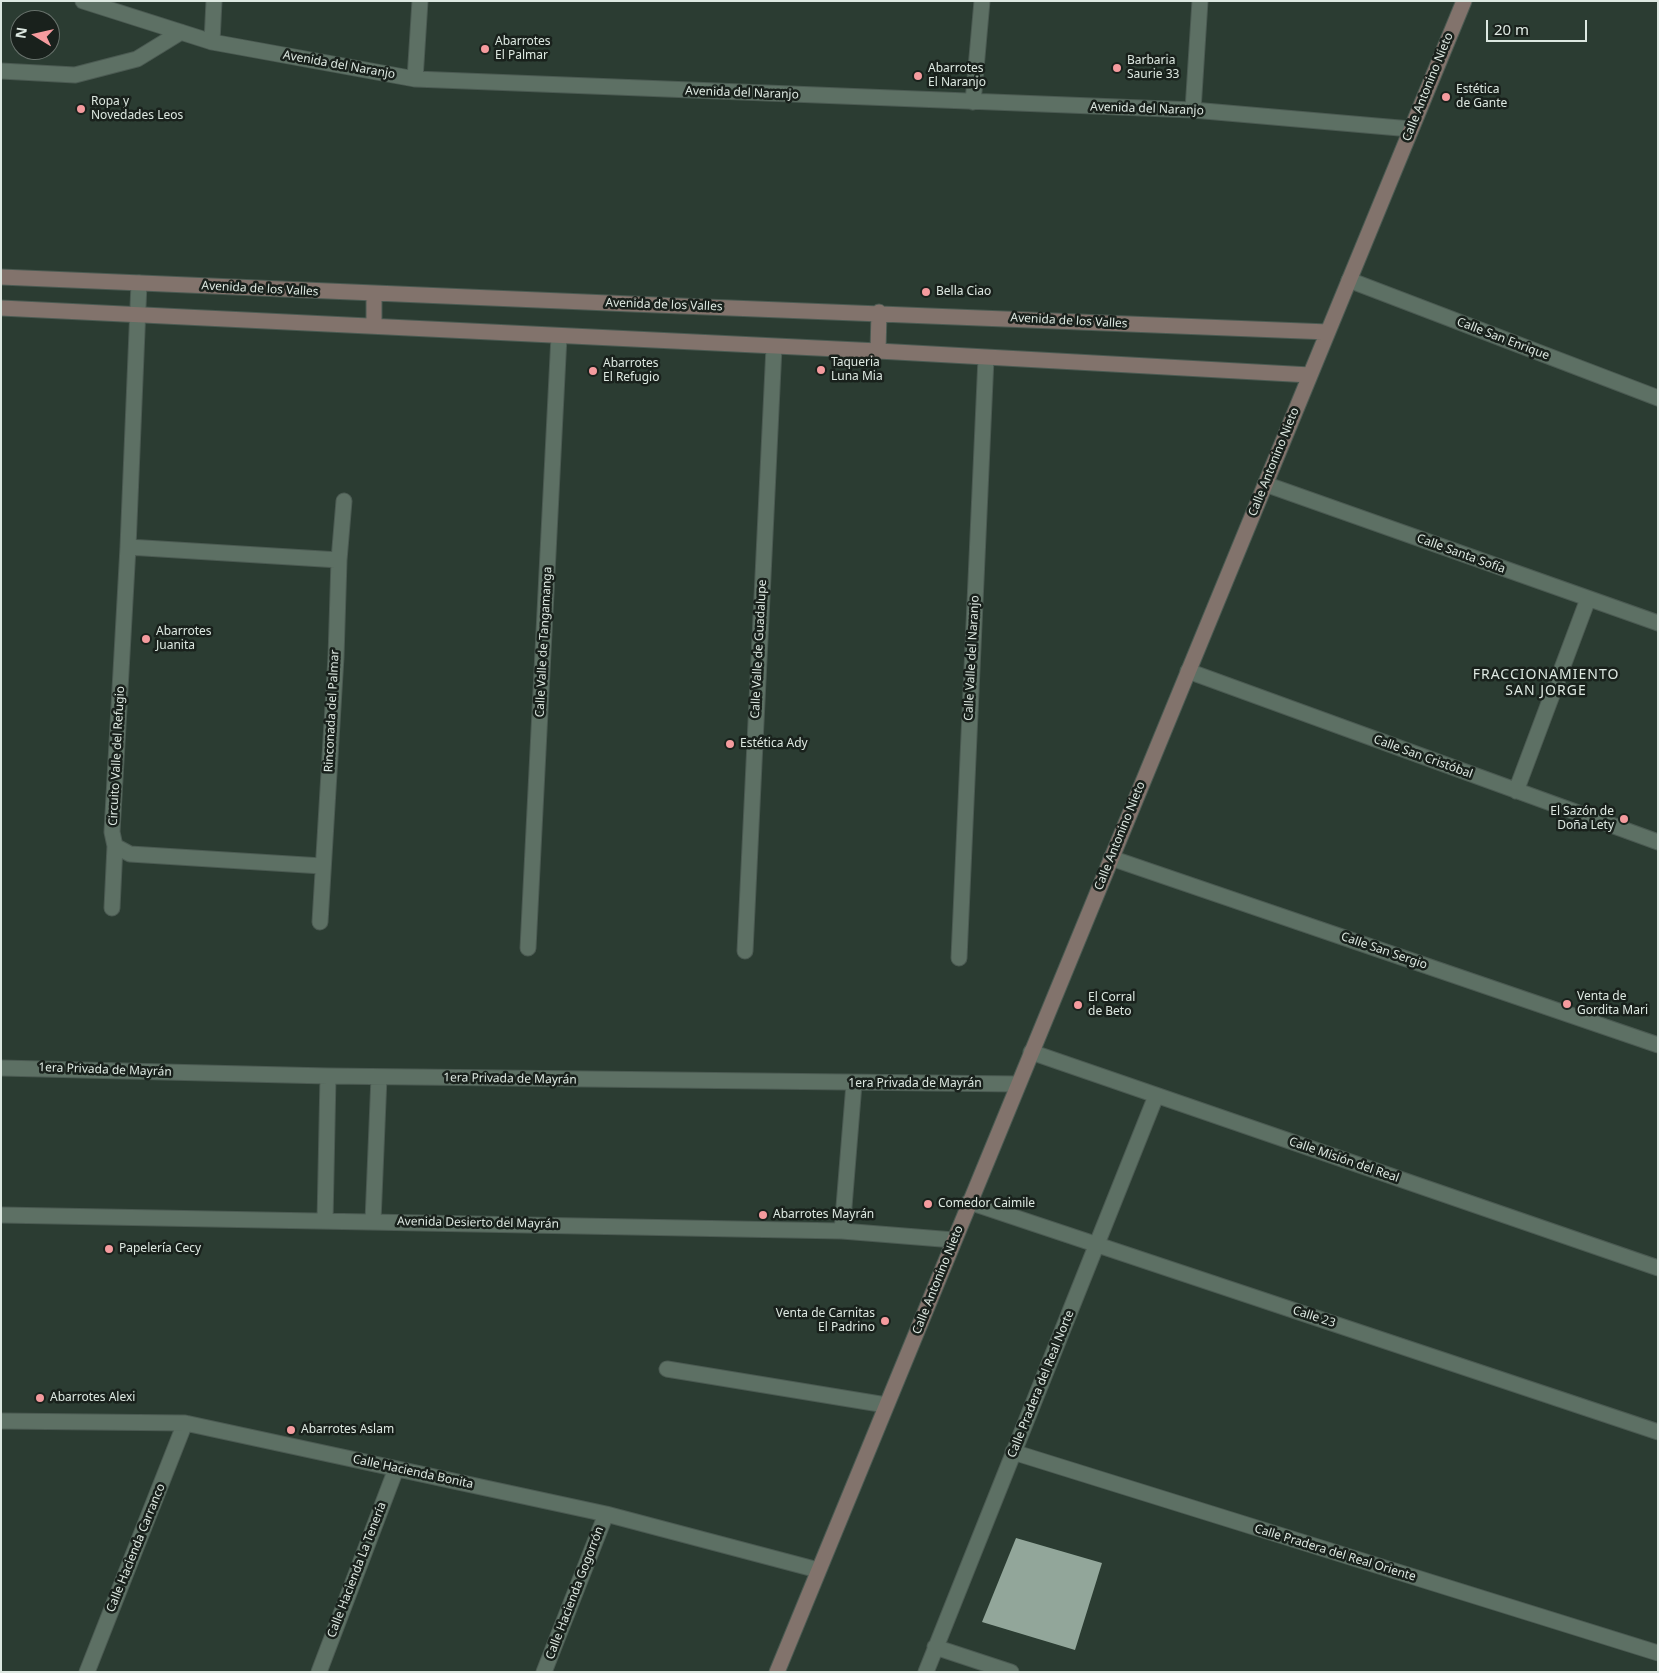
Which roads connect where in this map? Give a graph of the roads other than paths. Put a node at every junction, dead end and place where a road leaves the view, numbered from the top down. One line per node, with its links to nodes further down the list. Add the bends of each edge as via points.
1 (82, 1): 7 (street, Avenida del Naranjo)
2 (214, 1): 8 (street)
3 (420, 1): 10 (street)
4 (982, 1): 11 (street)
5 (1200, 1): 12 (street)
6 (1464, 1): 13 (street, Calle Antonino Nieto)
7 (181, 32): 8 (street, Avenida del Naranjo); 9 (street, via 137,59 75,75)
8 (212, 42): 10 (street, Avenida del Naranjo)
9 (1, 71)
10 (415, 79): 11 (street, Avenida del Naranjo)
11 (972, 102): 12 (street, Avenida del Naranjo)
12 (1193, 110): 13 (street, Avenida del Naranjo)
13 (1411, 129): 15 (street, Calle Antonino Nieto)
14 (1, 277): 16 (street, Avenida de los Valles)
15 (1349, 280): 22 (street, Calle Antonino Nieto); 28 (street, Calle San Enrique)
16 (139, 283): 17 (street, Avenida de los Valles); 20 (street, Circuito Valle del Refugio)
17 (374, 294): 19 (street, Avenida de los Valles); 21 (street)
18 (1, 308): 20 (street)
19 (879, 312): 22 (street, Avenida de los Valles); 25 (street)
20 (137, 314): 21 (street); 31 (street, Circuito Valle del Refugio)
21 (374, 326): 23 (street)
22 (1328, 332): 27 (street, Calle Antonino Nieto)
23 (559, 336): 24 (street); 43 (street, Calle Valle de Tangamanga)
24 (774, 347): 25 (street); 44 (street, Calle Valle de Guadalupe)
25 (878, 351): 26 (street)
26 (986, 358): 27 (street); 45 (street, Calle Valle del Naranjo)
27 (1310, 375): 29 (street, Calle Antonino Nieto)
28 (1658, 398)
29 (1265, 484): 33 (street, Calle Santa Sofía); 35 (street, Calle Antonino Nieto)
30 (344, 501): 32 (street, Rinconada del Palmar)
31 (128, 546): 32 (street); 38 (street, Circuito Valle del Refugio, via 112,832)
32 (339, 560): 40 (street, Rinconada del Palmar)
33 (1588, 599): 34 (street, Calle Santa Sofía); 36 (street)
34 (1658, 623)
35 (1188, 671): 36 (street, Calle San Cristóbal); 39 (street, Calle Antonino Nieto)
36 (1516, 791): 37 (street, Calle San Cristóbal)
37 (1658, 842)
38 (115, 846): 40 (street, via 130,854); 41 (street, Circuito Valle del Refugio)
39 (1111, 858): 46 (street, Calle San Sergio); 47 (street, Calle Antonino Nieto)
40 (322, 866): 42 (street, Rinconada del Palmar)
41 (112, 908)
42 (320, 922)
43 (528, 948)
44 (744, 951)
45 (959, 958)
46 (1658, 1045)
47 (1031, 1052): 52 (street, Calle Antonino Nieto); 53 (street, Calle Misión del Real)
48 (1, 1068): 49 (street, 1era Privada de Mayrán)
49 (328, 1076): 50 (street, 1era Privada de Mayrán); 56 (street)
50 (379, 1077): 51 (street, 1era Privada de Mayrán); 57 (street)
51 (854, 1084): 52 (street, 1era Privada de Mayrán); 58 (street)
52 (1018, 1084): 54 (street, Calle Antonino Nieto)
53 (1156, 1096): 60 (street, Calle Pradera del Real Norte); 61 (street, Calle Misión del Real)
54 (969, 1202): 59 (street, Calle Antonino Nieto); 60 (street, Calle 23)
55 (1, 1215): 56 (street, Avenida Desierto del Mayrán)
56 (324, 1221): 57 (street, Avenida Desierto del Mayrán)
57 (373, 1221): 58 (street, Avenida Desierto del Mayrán)
58 (842, 1231): 59 (street, Avenida Desierto del Mayrán)
59 (954, 1240): 63 (street, Calle Antonino Nieto)
60 (1096, 1245): 66 (street, Calle 23); 67 (street, Calle Pradera del Real Norte)
61 (1658, 1268)
62 (667, 1369): 63 (street)
63 (886, 1405): 70 (street, Calle Antonino Nieto)
64 (1, 1421): 65 (street, Calle Hacienda Bonita)
65 (185, 1423): 68 (street, Calle Hacienda Bonita); 73 (street, Calle Hacienda Carranco)
66 (1658, 1432)
67 (1013, 1452): 71 (street, Calle Pradera del Real Norte); 72 (street, Calle Pradera del Real Oriente)
68 (396, 1468): 69 (street, Calle Hacienda Bonita); 74 (street, Calle Hacienda La Tenería)
69 (606, 1514): 70 (street, Calle Hacienda Bonita); 75 (street, Calle Hacienda Gogorrón)
70 (818, 1570): 76 (street, Calle Antonino Nieto)
71 (935, 1647): 77 (street, Calle Pradera del Real Norte); 78 (street)
72 (1658, 1653)
73 (87, 1672)
74 (318, 1672)
75 (544, 1672)
76 (776, 1672)
77 (926, 1672)
78 (1011, 1672)

